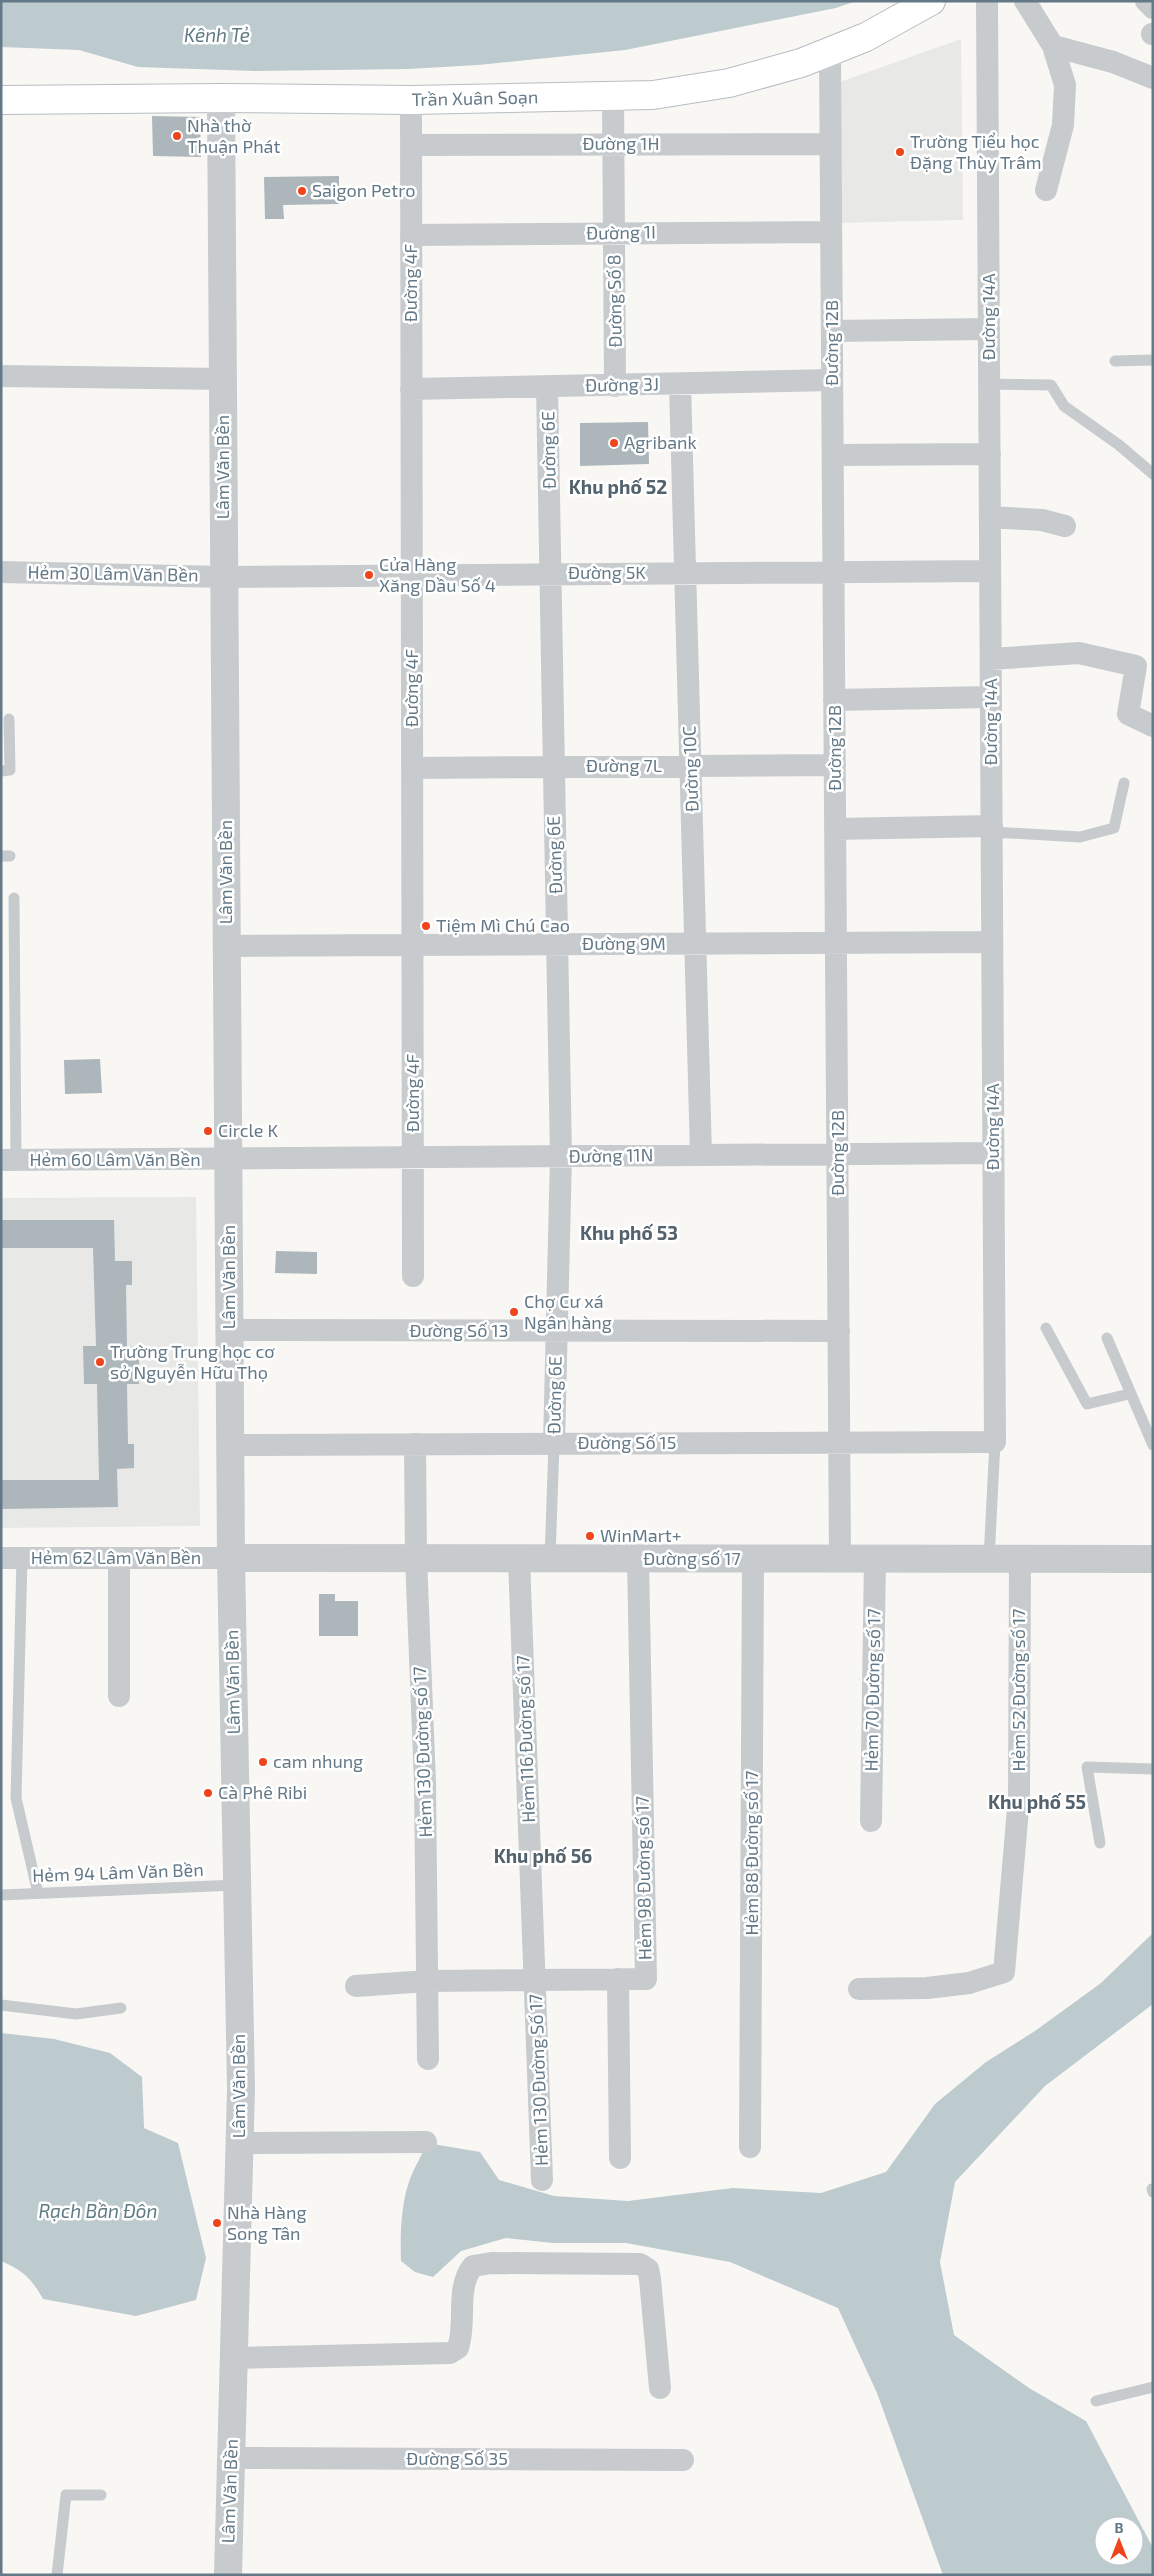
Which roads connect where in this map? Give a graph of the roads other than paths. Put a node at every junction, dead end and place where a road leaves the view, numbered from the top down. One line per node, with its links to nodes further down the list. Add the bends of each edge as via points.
1 (931, 1): 7 (main road, Trần Xuân Soạn)
2 (987, 1): 20 (street, Đường 14A)
3 (1026, 1): 6 (street)
4 (1146, 1): 5 (street)
5 (1153, 8)
6 (1053, 46): 8 (street, via 1113,62); 16 (street, via 1064,85 1063,125)
7 (830, 53): 9 (main road, Trần Xuân Soạn, via 729,83 692,90); 14 (street, Đường 12B)
8 (1153, 78)
9 (613, 97): 12 (main road, Trần Xuân Soạn); 13 (street, Đường Số 8)
10 (220, 98): 11 (main road, Trần Xuân Soạn); 12 (main road, Trần Xuân Soạn); 25 (street, Lâm Văn Bền)
11 (1, 100)
12 (411, 100): 15 (street, Đường 4F)
13 (613, 144): 14 (street, Đường 1H); 15 (street, Đường 1H); 18 (street, Đường Số 8)
14 (830, 144): 17 (street, Đường 12B)
15 (411, 145): 19 (street, Đường 4F)
16 (1046, 190)
17 (831, 232): 18 (street, Đường 1I); 21 (street, Đường 12B)
18 (614, 233): 19 (street, Đường 1I); 30 (street, Đường Số 8)
19 (411, 235): 31 (street, Đường 4F)
20 (989, 329): 21 (street); 28 (street, Đường 14A)
21 (832, 331): 26 (street, Đường 12B)
22 (1153, 360): 23 (lane)
23 (1115, 361)
24 (1, 376): 25 (street)
25 (222, 380): 43 (street, Lâm Văn Bền)
26 (832, 380): 27 (street, Đường 3J); 33 (street, Đường 12B)
27 (680, 384): 30 (street, Đường 3J); 40 (street, Đường 10C)
28 (989, 384): 32 (street, Đường 14A); 34 (lane, via 1051,384 1064,406)
29 (547, 386): 30 (street, Đường 3J); 31 (street, Đường 3J); 41 (street, Đường 6E)
30 (615, 386)
31 (411, 389): 42 (street, Đường 4F)
32 (990, 454): 33 (street); 35 (street, Đường 14A)
33 (833, 456): 39 (street, Đường 12B)
34 (1153, 474)
35 (990, 517): 36 (street, via 1042,520); 37 (street, Đường 14A)
36 (1065, 526)
37 (990, 570): 39 (street, Đường 5K); 44 (street, Đường 14A)
38 (1, 572): 43 (street, Hẻm 30 Lâm Văn Bền)
39 (833, 572): 40 (street, Đường 5K); 47 (street, Đường 12B)
40 (685, 573): 41 (street, Đường 5K); 51 (street, Đường 10C)
41 (551, 574): 42 (street, Đường 5K); 52 (street, Đường 6E)
42 (412, 575): 43 (street, Đường 5K); 53 (street, Đường 4F)
43 (224, 576): 63 (street, Lâm Văn Bền)
44 (991, 659): 45 (street, via 1080,653); 46 (street, Đường 14A)
45 (1144, 663): 49 (street, via 1128,714)
46 (991, 697): 47 (street); 57 (street, Đường 14A)
47 (834, 700): 50 (street, Đường 12B)
48 (9, 720): 54 (lane, via 10,770)
49 (1153, 726)
50 (835, 764): 51 (street, Đường 7L); 56 (street, Đường 12B)
51 (690, 766): 52 (street, Đường 7L); 62 (street, Đường 10C)
52 (552, 767): 53 (street, Đường 7L); 61 (street, Đường 6E)
53 (412, 768): 64 (street, Đường 4F)
54 (1, 771)
55 (1124, 783): 57 (lane, via 1114,828 1080,837)
56 (835, 829): 57 (street); 60 (street, Đường 12B)
57 (992, 829): 59 (street, Đường 14A)
58 (14, 898): 71 (lane)
59 (992, 942): 60 (street, Đường 9M); 65 (street, Đường 14A)
60 (836, 943): 62 (street, Đường 9M); 66 (street, Đường 12B)
61 (558, 944): 62 (street, Đường 9M); 64 (street, Đường 9M); 68 (street, Đường 6E)
62 (695, 944): 67 (street, Đường 10C)
63 (226, 946): 64 (street, Đường 9M); 70 (street, Lâm Văn Bền)
64 (413, 946): 69 (street, Đường 4F)
65 (993, 1153): 66 (street, Đường 11N); 80 (street, Đường 14A)
66 (838, 1154): 67 (street, Đường 11N); 76 (street, Đường 12B)
67 (701, 1155): 68 (street, Đường 11N)
68 (561, 1156): 69 (street, Đường 11N); 75 (street, Đường 6E)
69 (413, 1157): 70 (street, Đường 11N); 72 (street, Đường 4F)
70 (228, 1159): 71 (street, Hẻm 60 Lâm Văn Bền); 74 (street, Lâm Văn Bền)
71 (9, 1160)
72 (413, 1276)
73 (1046, 1328): 78 (lane, via 1087,1404)
74 (229, 1330): 75 (street, Đường Số 13); 83 (street, Lâm Văn Bền)
75 (557, 1331): 76 (street, Đường Số 13); 82 (street, Đường 6E)
76 (839, 1331): 79 (street, Đường 12B)
77 (1107, 1338): 78 (lane)
78 (1129, 1394): 84 (lane)
79 (840, 1442): 80 (street, Đường Số 15); 82 (street, Đường Số 15); 93 (street, Đường 12B)
80 (995, 1442): 95 (lane)
81 (415, 1444): 82 (street, Đường Số 15); 83 (street, Đường Số 15); 88 (street, Hẻm 130 Đường số 17)
82 (554, 1444): 90 (lane)
83 (230, 1445): 87 (street, Lâm Văn Bền)
84 (1153, 1445)
85 (12, 1558): 86 (street, Hẻm 62 Lâm Văn Bền); 103 (lane, via 16,1798)
86 (119, 1558): 87 (street, Hẻm 62 Lâm Văn Bền); 98 (street)
87 (230, 1558): 88 (street, Đường số 17); 102 (street, Lâm Văn Bền)
88 (416, 1558): 89 (street, Đường số 17); 107 (street, Hẻm 130 Đường số 17, via 425,1776)
89 (520, 1559): 90 (street, Đường số 17); 106 (street, Hẻm 116 Đường số 17)
90 (550, 1559): 91 (street, Đường số 17)
91 (638, 1559): 92 (street, Đường số 17); 105 (street, Hẻm 98 Đường số 17, via 646,1978)
92 (753, 1559): 93 (street, Đường số 17); 115 (street, Hẻm 88 Đường số 17)
93 (840, 1559): 94 (street, Đường số 17)
94 (875, 1559): 95 (street, Đường số 17); 100 (street, Hẻm 70 Đường số 17)
95 (989, 1559): 96 (street, Đường số 17)
96 (1020, 1559): 97 (street, Đường số 17); 109 (street, Hẻm 52 Đường số 17, via 1019,1797 1004,1972 969,1983 926,1988)
97 (1153, 1559)
98 (119, 1696)
99 (1153, 1769): 101 (lane, via 1087,1767)
100 (871, 1821)
101 (1100, 1843)
102 (236, 1885): 103 (lane, Hẻm 94 Lâm Văn Bền); 114 (street, Lâm Văn Bền)
103 (38, 1893): 104 (lane, Hẻm 94 Lâm Văn Bền)
104 (1, 1895)
105 (618, 1979): 106 (street, Hẻm 98 Đường số 17); 116 (street)
106 (536, 1980): 107 (street, Hẻm 98 Đường số 17); 117 (street, Hẻm 130 Đường Số 17)
107 (427, 1981): 108 (street, Hẻm 98 Đường số 17); 112 (street, Hẻm 130 Đường số 17)
108 (356, 1986)
109 (859, 1989)
110 (1, 2005): 111 (lane, via 76,2014)
111 (121, 2008)
112 (428, 2059)
113 (426, 2142): 114 (street)
114 (239, 2143): 118 (street, Lâm Văn Bền)
115 (750, 2147)
116 (620, 2158)
117 (542, 2180)
118 (235, 2358): 120 (street, via 450,2353 458,2348 462,2337 464,2276 473,2266 491,2263 640,2264 648,2269 650,2279); 122 (street, Lâm Văn Bền)
119 (1153, 2387): 121 (lane)
120 (660, 2388)
121 (1096, 2401)
122 (230, 2458): 123 (street, Đường Số 35); 126 (street, Lâm Văn Bền)
123 (683, 2460)
124 (101, 2495): 125 (lane, via 66,2495)
125 (57, 2575)
126 (228, 2575)

